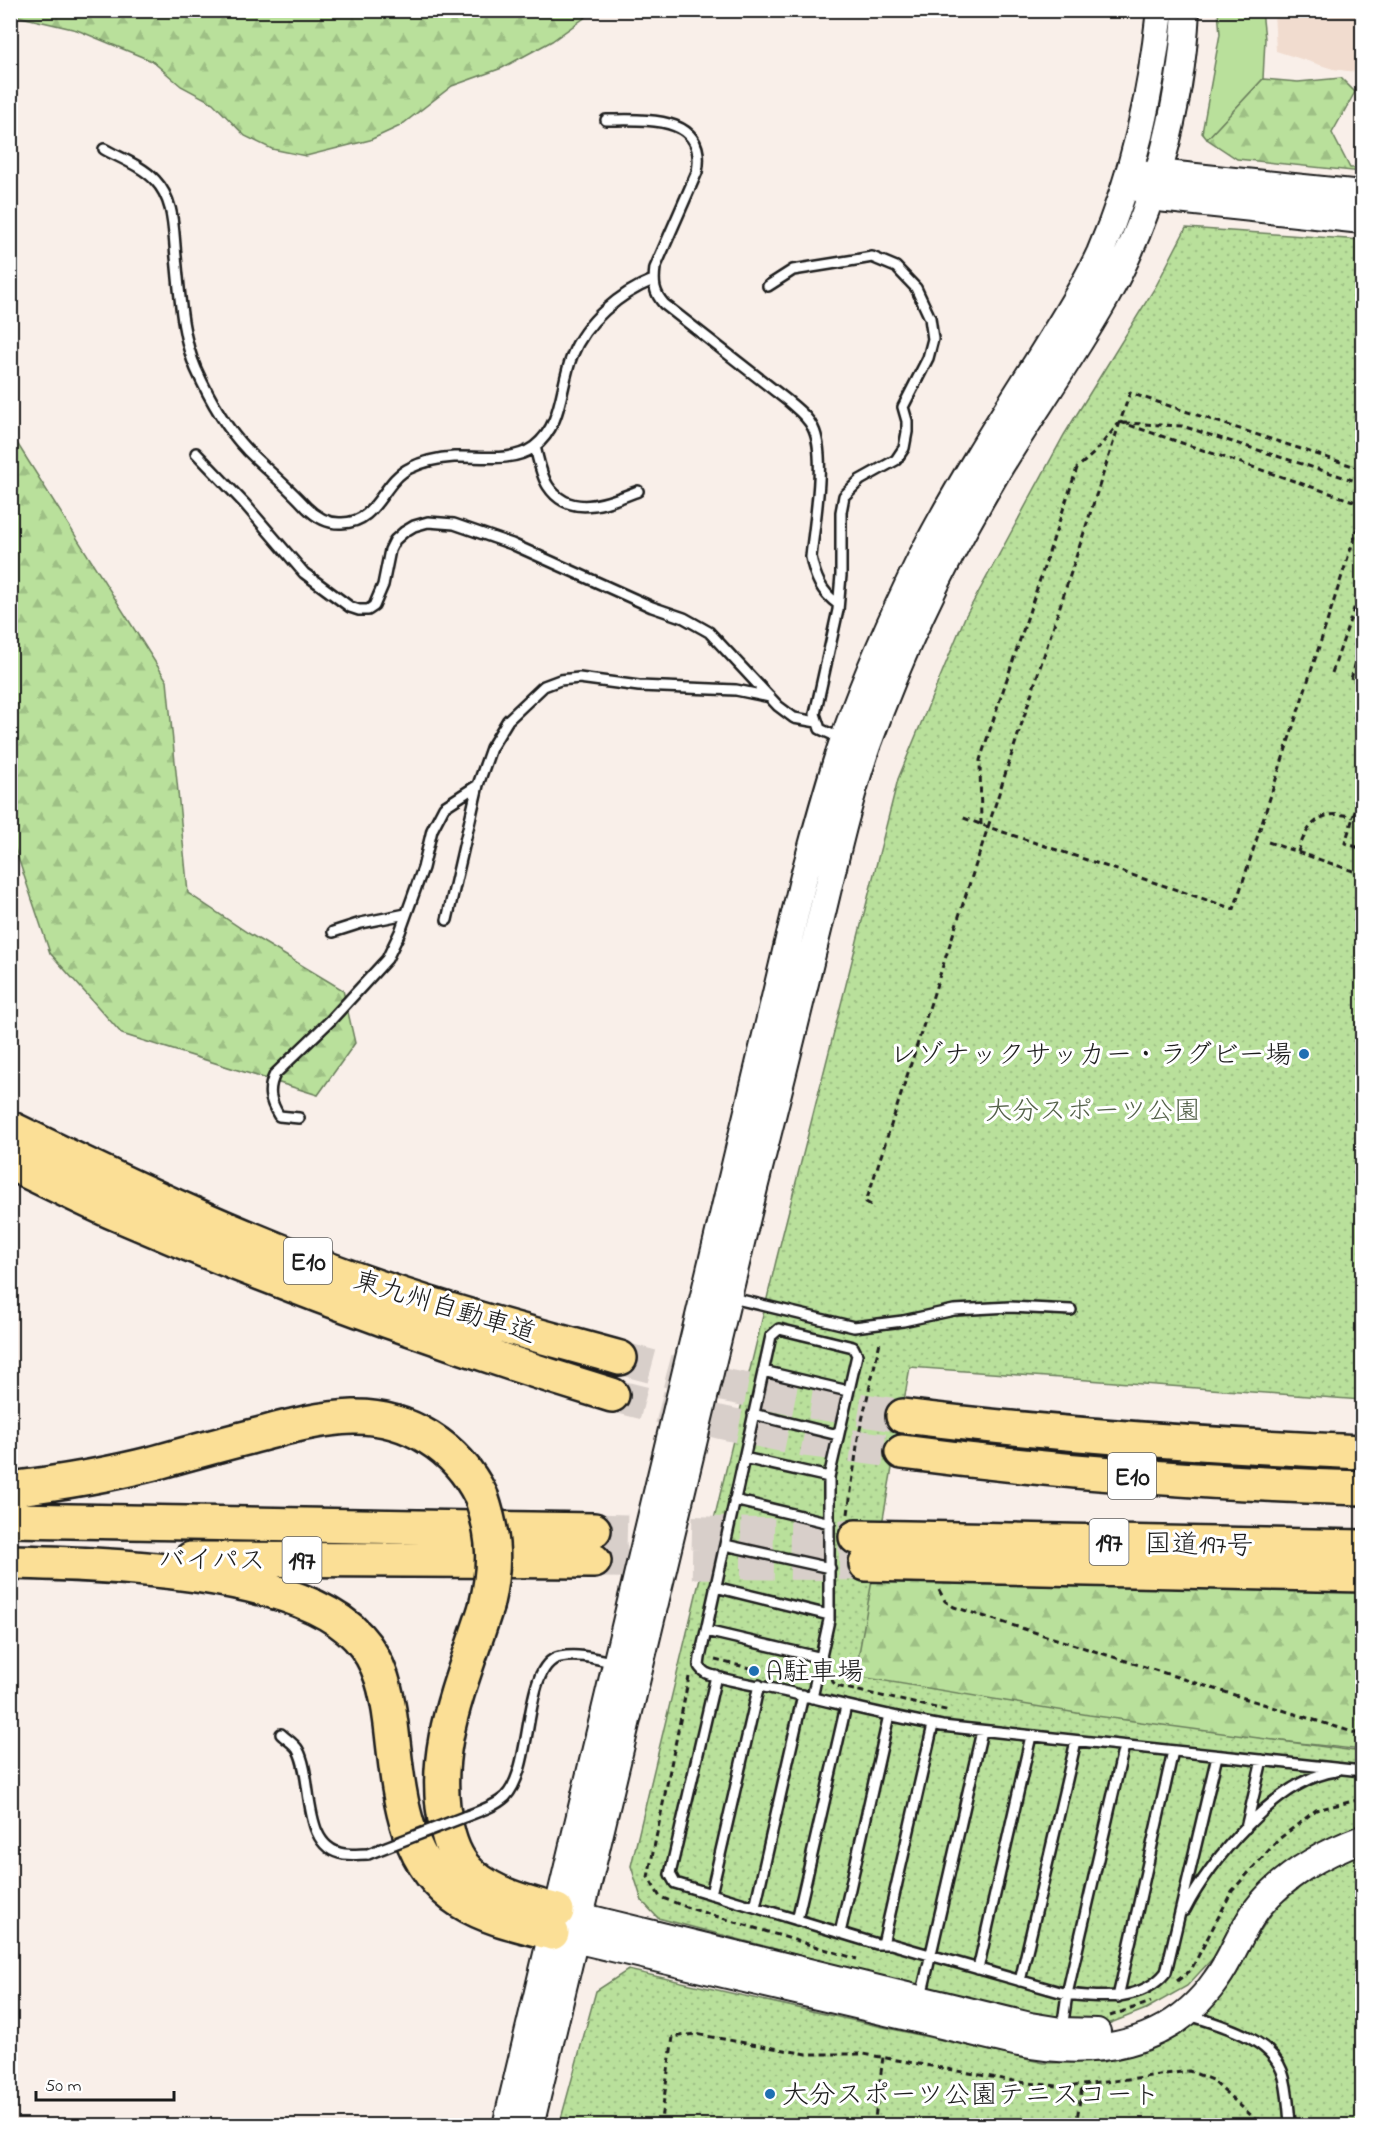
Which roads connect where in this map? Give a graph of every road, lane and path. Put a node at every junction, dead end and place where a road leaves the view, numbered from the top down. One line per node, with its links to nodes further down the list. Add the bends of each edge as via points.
1 (1161, 10): 5 (street, via 1150,94)
2 (1186, 10): 6 (street, via 1178,93)
3 (606, 120): 9 (lane, via 667,123 693,139 699,158)
4 (104, 149): 12 (lane, via 143,170 165,194 173,214 186,339 211,400 247,450 313,514 332,524 349,523 364,518 406,470 425,460 502,457)
5 (1129, 177): 6 (street); 26 (street, via 1089,275 977,458 923,556 871,670)
6 (1153, 185): 7 (street); 8 (street); 26 (street, via 1107,296 992,480 940,577 892,682)
7 (1362, 194)
8 (1362, 220)
9 (653, 280): 12 (lane, via 628,292 589,327 572,356 558,412); 20 (lane, via 657,297 664,304 788,401 814,429 820,463 811,557 820,586)
10 (768, 286): 20 (lane, via 793,270 872,258 896,267 916,288 930,318 933,339 928,358 903,407 907,421 904,447 896,460 860,480 844,496)
11 (1120, 423): 14 (path, via 1130,393); 15 (path, via 1182,426); 17 (path); 31 (path, via 1077,468 980,760); 32 (path)
12 (535, 446): 16 (lane, via 549,487 560,498 576,505 596,506)
13 (196, 453): 24 (lane, via 304,573 350,607 368,610 374,606 390,550 404,532 429,522 454,524 512,544 684,618 709,632)
14 (1362, 469)
15 (1362, 483)
16 (638, 491)
17 (1362, 504)
18 (1362, 514): 32 (path, via 1234,909)
19 (1362, 585): 22 (path)
20 (838, 604): 25 (lane, via 815,714)
21 (1362, 642): 23 (path)
22 (1332, 673)
23 (1351, 679)
24 (770, 697): 25 (lane, via 794,718); 27 (lane, via 736,690 639,686 579,678 560,680 544,686 508,720 491,748)
25 (817, 722): 26 (lane, via 820,729)
26 (855, 745): 44 (street, via 828,788 804,876)
27 (478, 785): 37 (lane, via 444,807 432,830); 38 (lane)
28 (1362, 806): 30 (path, via 1358,805)
29 (961, 817): 31 (path)
30 (1353, 817): 34 (path, via 1345,843); 35 (path, via 1340,813 1315,821)
31 (981, 825): 32 (path)
32 (988, 827): 43 (path, via 866,1203)
33 (1268, 842): 35 (path)
34 (1362, 849)
35 (1298, 852): 36 (path)
36 (1362, 874)
37 (406, 914): 39 (lane); 40 (lane, via 387,959 275,1074 270,1097 279,1116)
38 (447, 920)
39 (333, 932)
40 (299, 1118)
41 (10, 1128): 49 (highway, 東九州自動車道 / E10, via 140,1191 285,1253 391,1292)
42 (10, 1163): 52 (highway, 東九州自動車道 / E10, via 116,1213 299,1289 494,1359)
43 (871, 1205)
44 (716, 1295): 46 (lane); 76 (street)
45 (1071, 1310): 46 (lane, via 954,1310)
46 (854, 1328): 48 (lane)
47 (880, 1342): 64 (path, via 858,1438)
48 (850, 1346): 50 (lane, via 779,1329 771,1336); 51 (lane, via 857,1355)
49 (620, 1358)
50 (763, 1371): 51 (lane); 53 (lane)
51 (848, 1391): 55 (lane)
52 (612, 1395)
53 (753, 1414): 55 (lane); 58 (lane)
54 (903, 1416): 57 (highway, E10, via 1112,1437)
55 (838, 1435): 59 (lane)
56 (902, 1452): 60 (highway, E10, via 1124,1476)
57 (1362, 1452)
58 (744, 1458): 59 (lane); 62 (lane)
59 (829, 1477): 64 (lane)
60 (1362, 1488)
61 (10, 1489): 102 (highway, bridge, via 118,1471 298,1424 352,1417 387,1420 437,1443 460,1465 481,1496 492,1533 494,1563 486,1607 445,1738 440,1775 443,1812 455,1853 471,1875)
62 (734, 1500): 64 (lane); 65 (lane)
63 (10, 1520): 67 (highway, バイパス / 197, via 594,1546 238,1559)
64 (850, 1536): 66 (highway, 国道197号 / 197); 69 (lane); 70 (highway, 国道197号 / 197)
65 (725, 1545): 69 (lane); 71 (lane)
66 (1362, 1547)
67 (10, 1554)
68 (10, 1562): 102 (highway, via 175,1572 300,1599 332,1616 358,1637 387,1691 402,1809 422,1861 438,1882 463,1902 495,1917)
69 (830, 1568): 73 (lane)
70 (1362, 1575)
71 (716, 1587): 73 (lane); 74 (lane)
72 (939, 1589): 87 (path, via 945,1601 954,1607)
73 (829, 1615): 75 (lane)
74 (706, 1631): 75 (lane); 78 (lane, via 699,1666)
75 (822, 1658): 80 (lane)
76 (628, 1666): 86 (lane, bridge, via 576,1656 558,1657 545,1666 537,1682 515,1783 504,1797 368,1854 334,1851 319,1839 313,1824 306,1768 297,1748); 102 (street)
77 (833, 1670): 82 (path, via 831,1680 836,1686)
78 (717, 1676): 79 (lane); 98 (lane, via 670,1874 680,1886)
79 (759, 1685): 80 (lane); 98 (lane)
80 (808, 1697): 81 (lane); 99 (lane)
81 (846, 1706): 83 (lane); 100 (lane)
82 (953, 1712)
83 (889, 1715): 84 (lane); 103 (lane)
84 (933, 1725): 85 (lane); 105 (lane)
85 (982, 1731): 88 (lane); 106 (lane)
86 (281, 1734)
87 (1362, 1735)
88 (1031, 1736): 89 (lane); 107 (lane)
89 (1076, 1741): 90 (lane); 108 (lane)
90 (1124, 1746): 91 (lane); 109 (lane)
91 (1173, 1751): 92 (lane); 110 (lane)
92 (1217, 1756): 93 (lane); 101 (lane)
93 (1262, 1760): 94 (lane); 96 (lane)
94 (1347, 1770): 95 (lane); 96 (lane, via 1313,1777 1280,1798)
95 (1362, 1771)
96 (1246, 1828): 101 (lane, via 1211,1868)
97 (1362, 1839): 104 (street, via 1319,1857 1287,1879 1259,1906)
98 (711, 1894): 99 (lane)
99 (755, 1907): 100 (lane)
100 (797, 1920): 103 (lane)
101 (1179, 1923): 110 (lane, via 1161,1978)
102 (566, 1925): 111 (street); 112 (street, via 1040,2047 1115,2046 1149,2035); 118 (street); 119 (street)
103 (840, 1933): 105 (lane)
104 (1236, 1942): 112 (street, via 1217,1980); 113 (street, via 1192,1993 1162,2014 1106,2031)
105 (883, 1944): 106 (lane)
106 (931, 1955): 107 (lane); 111 (lane)
107 (978, 1969): 108 (lane)
108 (1020, 1981): 109 (lane)
109 (1067, 1994): 110 (lane); 113 (lane)
110 (1118, 1997)
111 (920, 2000): 113 (street)
112 (1184, 2014): 116 (lane, via 1231,2029 1263,2046 1281,2069)
113 (1061, 2031)
114 (883, 2057): 115 (path, via 1019,2082); 120 (path, via 807,2054 695,2034 674,2037); 121 (path)
115 (1082, 2085): 116 (path, via 1189,2071 1212,2080 1255,2120); 122 (path)
116 (1290, 2122): 117 (path)
117 (1362, 2124)
118 (506, 2126)
119 (530, 2126)
120 (660, 2126)
121 (874, 2126)
122 (1076, 2126)

